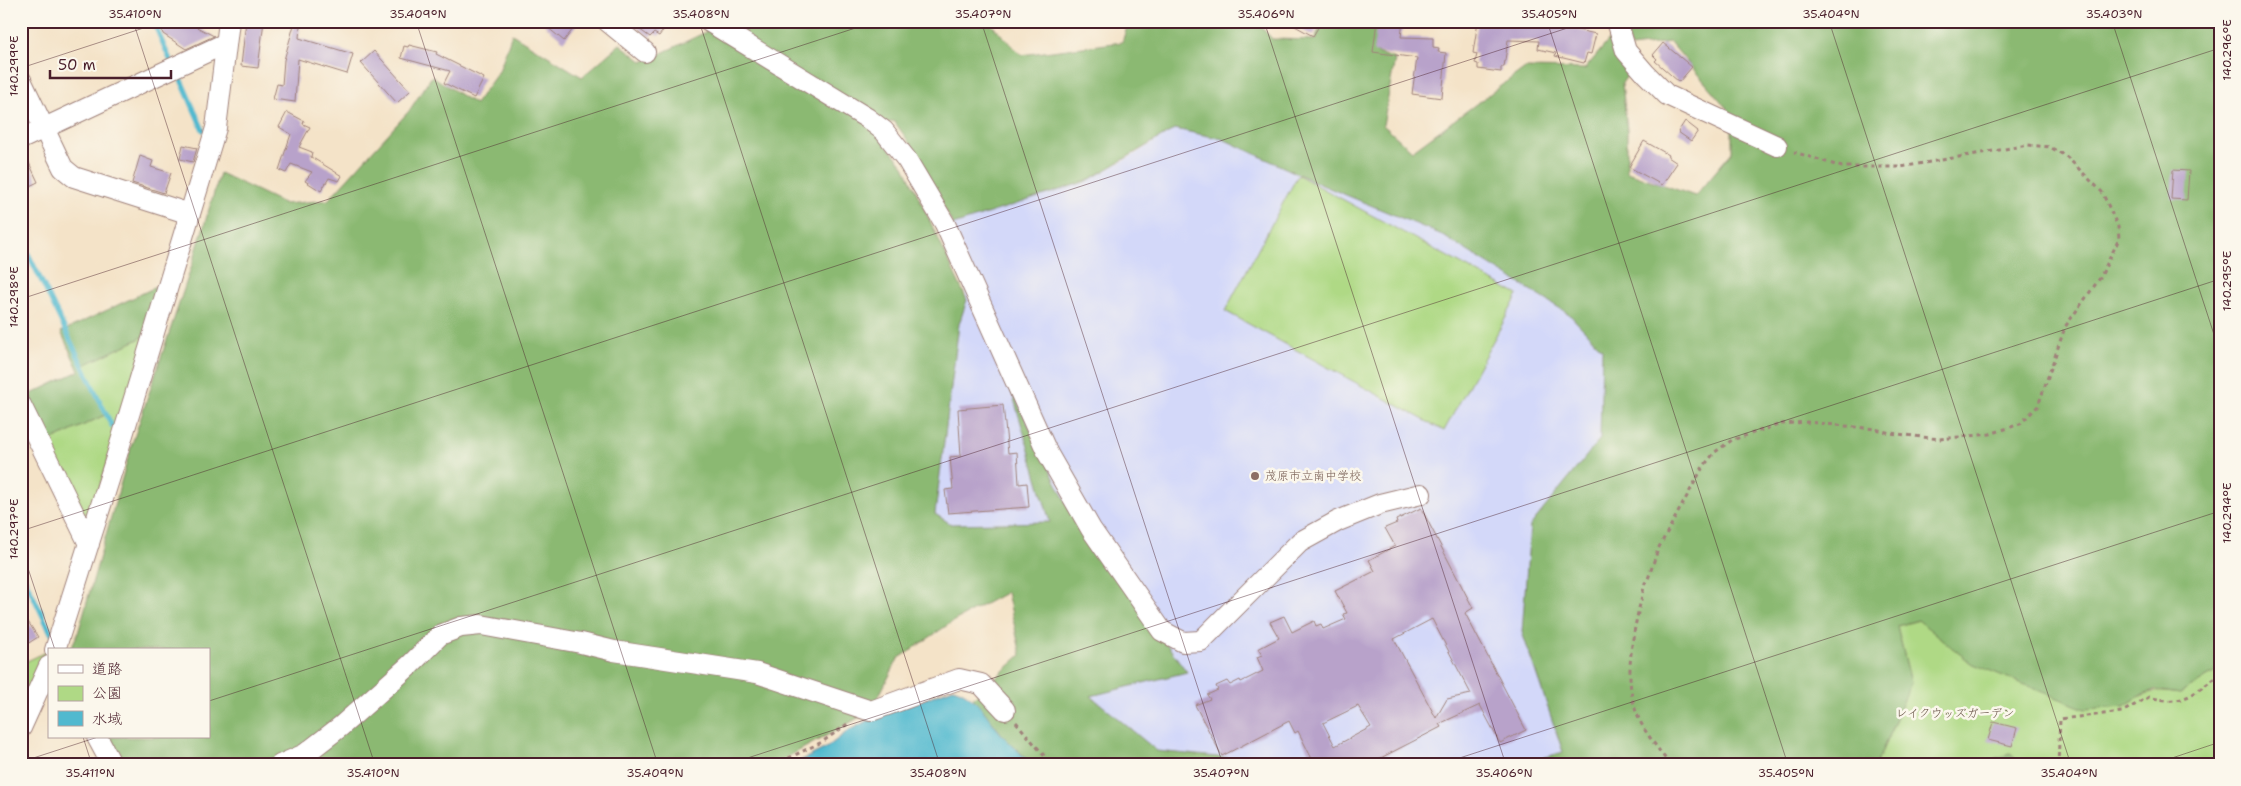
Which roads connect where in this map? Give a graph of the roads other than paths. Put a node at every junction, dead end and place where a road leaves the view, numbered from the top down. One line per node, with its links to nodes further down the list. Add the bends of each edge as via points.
1 (228, 21): 5 (street)
2 (607, 21): 6 (street)
3 (708, 21): 13 (street, via 867,118 884,131 907,160 945,224 1048,454 1091,530 1162,631 1183,642 1201,641 1300,542 1338,521 1380,504)
4 (1617, 21): 10 (street, via 1626,51 1667,95)
5 (226, 43): 8 (street); 11 (street, via 216,128)
6 (645, 52)
7 (21, 80): 8 (street)
8 (44, 128): 9 (street); 11 (street, via 63,168 74,177)
9 (21, 139)
10 (1777, 146)
11 (190, 214): 14 (street)
12 (21, 405): 14 (street)
13 (1421, 494)
14 (89, 544): 15 (street)
15 (56, 648)
16 (48, 668): 18 (street)
17 (1005, 710): 21 (street, via 981,684 959,679 872,711 757,673 614,651 481,625 461,627 440,636 340,727 305,754)
18 (21, 728)
19 (98, 738): 20 (street)
20 (112, 765)
21 (280, 765)

